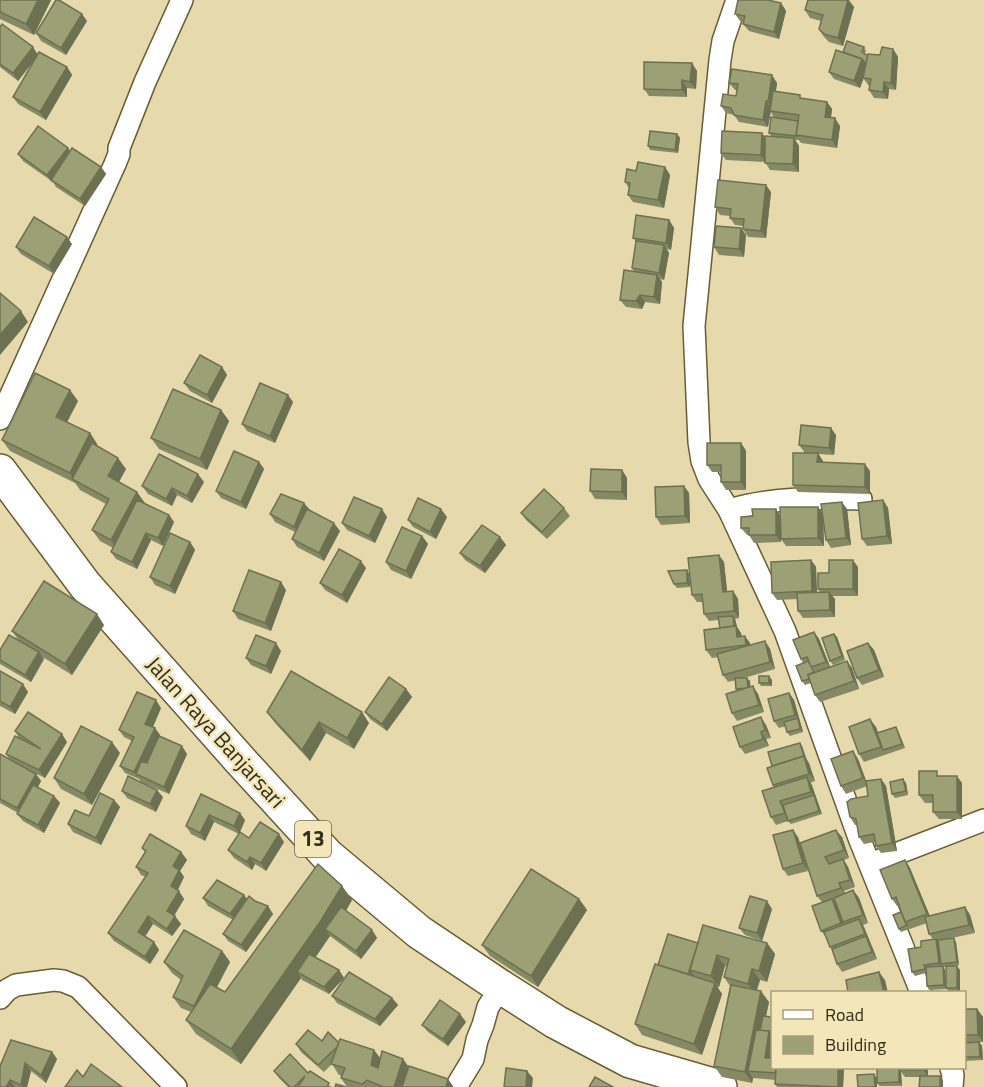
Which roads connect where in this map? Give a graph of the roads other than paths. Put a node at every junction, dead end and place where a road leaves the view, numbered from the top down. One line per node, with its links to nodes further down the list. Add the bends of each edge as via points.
1 (182, 0): 3 (street, via 145,81 115,164)
2 (737, 0): 6 (street, via 720,60 694,326 700,451 709,479)
3 (0, 419)
4 (0, 471): 9 (highway, Jalan Raya Banjarsari / 13, via 85,585 327,855 419,932)
5 (861, 499): 6 (street, via 802,498)
6 (729, 510): 8 (street, via 785,631)
7 (984, 820): 8 (street)
8 (870, 864): 10 (street)
9 (501, 987): 14 (street, via 488,1007 473,1059); 15 (highway, Jalan Raya Banjarsari / 13, via 630,1061)
10 (920, 991)
11 (0, 998): 13 (street, via 7,990 26,983 54,980 78,987)
12 (951, 1069): 16 (street)
13 (177, 1087)
14 (456, 1087)
15 (720, 1087)
16 (952, 1087)

